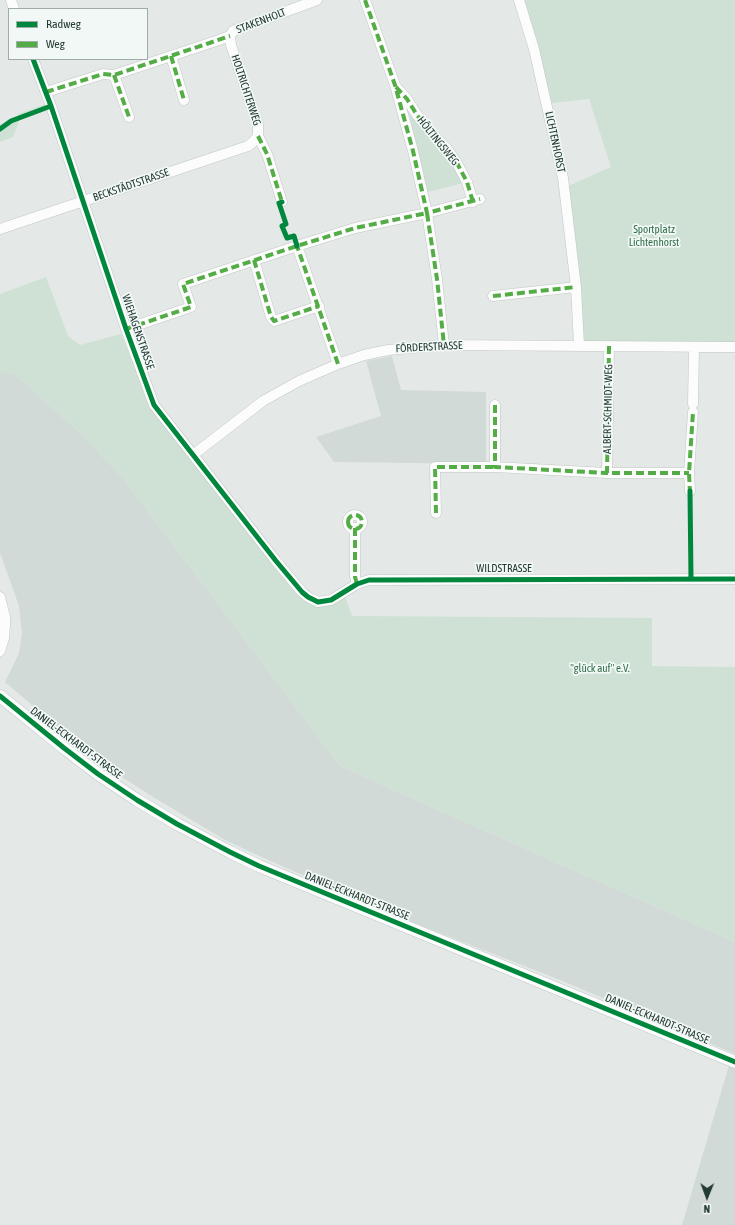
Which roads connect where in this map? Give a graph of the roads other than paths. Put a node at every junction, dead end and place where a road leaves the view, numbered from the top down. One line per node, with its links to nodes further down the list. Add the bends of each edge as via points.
1 (317, 0): 4 (street, STAKENHOLT, via 233,31)
2 (365, 0): 9 (street, HÖLTINGSWEG)
3 (519, 0): 20 (street, LICHTENHORST, via 534,49 563,178)
4 (230, 36): 5 (street); 13 (street, HOLTRICHTERWEG, via 258,125)
5 (171, 56): 7 (street); 11 (street)
6 (33, 60): 10 (street, WIEHAGENSTRASSE)
7 (148, 61): 8 (street)
8 (114, 75): 10 (street, via 103,74); 12 (street)
9 (395, 85): 16 (street, HÖLTINGSWEG); 16 (street, HÖLTINGSWEG, via 457,162 476,200)
10 (46, 92): 14 (street, WIEHAGENSTRASSE)
11 (184, 100)
12 (129, 118)
13 (258, 136): 14 (street, BECKSTÄDTSTRASSE, via 248,146); 15 (street, HOLTRICHTERWEG, via 267,154)
14 (83, 202): 17 (street, BECKSTÄDTSTRASSE); 23 (street, WIEHAGENSTRASSE)
15 (282, 202)
16 (427, 213): 18 (street, HÖLTINGSWEG, via 355,228); 24 (street, HÖLTINGSWEG)
17 (0, 229)
18 (297, 246): 19 (street); 22 (street)
19 (254, 260): 22 (street, via 274,320); 23 (street, via 183,284 191,307)
20 (576, 287): 21 (street); 25 (street, LICHTENHORST)
21 (494, 296)
22 (319, 306): 29 (street)
23 (126, 329): 31 (street, WIEHAGENSTRASSE, via 154,405)
24 (444, 345): 25 (street, FÖRDERSTRASSE); 29 (street, FÖRDERSTRASSE, via 388,350)
25 (579, 345): 26 (street, FÖRDERSTRASSE)
26 (609, 346): 27 (street, FÖRDERSTRASSE); 33 (street, ALBERT-SCHMIDT-WEG)
27 (694, 347): 28 (street, FÖRDERSTRASSE); 34 (street)
28 (735, 347)
29 (338, 364): 31 (street, FÖRDERSTRASSE, via 299,380 262,401)
30 (495, 405): 32 (street)
31 (193, 455): 38 (street, WIEHAGENSTRASSE)
32 (495, 468): 33 (street); 36 (street, via 435,467)
33 (607, 472): 34 (street)
34 (689, 473): 35 (street)
35 (690, 491)
36 (436, 513)
37 (355, 528): 40 (street)
38 (289, 576): 40 (street, WILDSTRASSE, via 302,592 318,602 331,600)
39 (735, 579): 40 (street, WILDSTRASSE, via 369,580)
40 (357, 584)
41 (0, 597): 42 (street, via 5,621)
42 (0, 651)
43 (0, 696): 44 (street, DANIEL-ECKHARDT-STRASSE, via 111,783 177,824 230,852)
44 (735, 1062)

